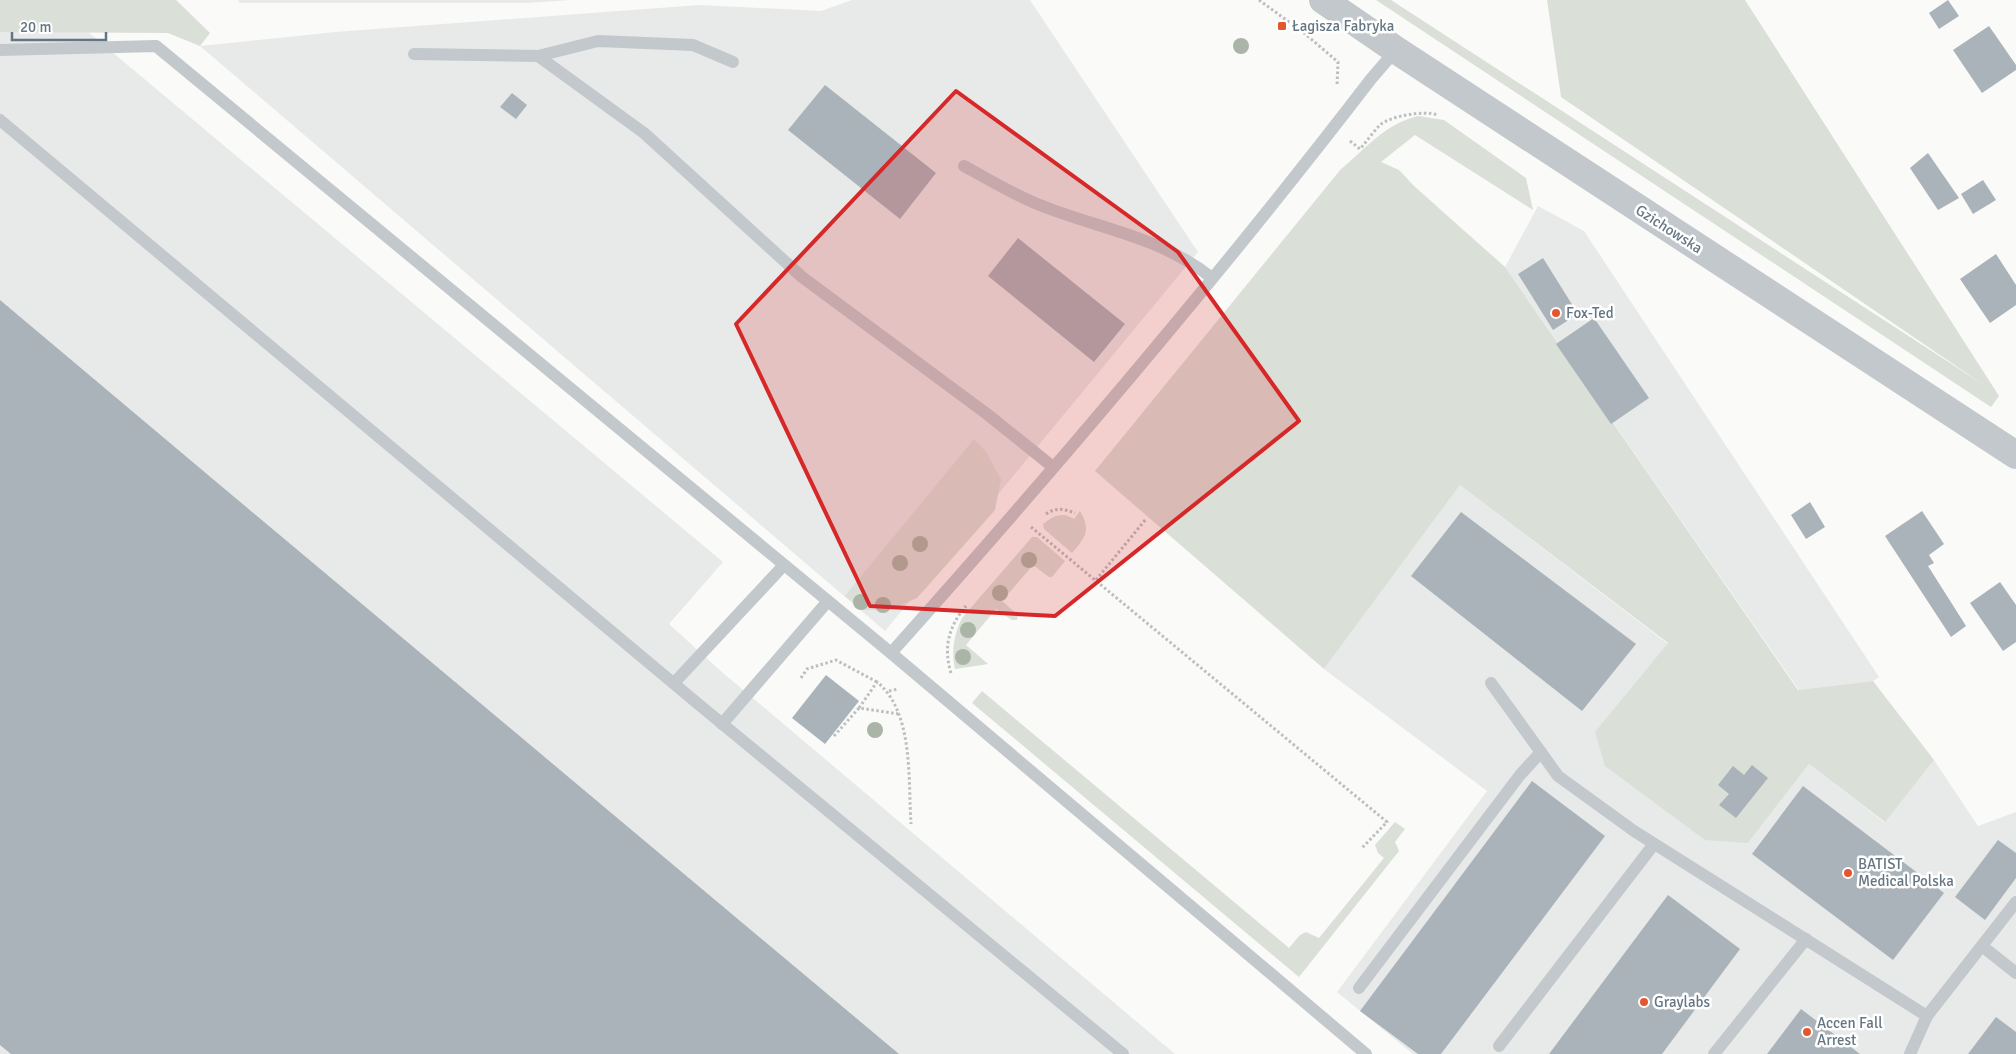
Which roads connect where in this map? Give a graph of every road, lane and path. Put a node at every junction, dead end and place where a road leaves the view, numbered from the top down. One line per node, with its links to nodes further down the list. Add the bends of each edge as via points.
1 (1259, 0): 8 (path, via 1338,62 1337,87)
2 (1323, 0): 4 (street, Gzichowska)
3 (0, 50): 23 (lane, via 156,46)
4 (1396, 50): 13 (lane); 14 (street, Gzichowska)
5 (414, 54): 6 (lane)
6 (538, 56): 7 (lane, via 608,42 693,45); 15 (lane, via 644,133 802,277)
7 (733, 62)
8 (1332, 94)
9 (1440, 117): 11 (path, via 1432,113 1405,115 1382,123)
10 (0, 120): 30 (lane)
11 (1360, 149)
12 (964, 166): 13 (lane, via 1044,207 1152,242 1196,264)
13 (1212, 278): 15 (lane)
14 (2016, 455)
15 (1053, 467): 17 (lane)
16 (1075, 513): 18 (path, via 1064,508 1052,510)
17 (1015, 514): 21 (path); 27 (lane)
18 (1040, 518)
19 (1146, 519): 24 (path)
20 (1036, 523): 21 (path)
21 (1032, 528): 22 (path); 24 (path)
22 (1025, 535)
23 (784, 565): 25 (lane); 30 (lane)
24 (1096, 580): 41 (path, via 1387,822)
25 (828, 601): 27 (lane); 36 (lane)
26 (969, 603): 31 (path, via 956,618 948,638 946,660 952,677)
27 (891, 653): 31 (lane)
28 (801, 678): 29 (path, via 807,669 836,660)
29 (877, 682): 33 (path); 34 (path)
30 (674, 683): 36 (lane)
31 (926, 683): 33 (path); 50 (lane)
32 (1491, 683): 38 (lane)
33 (889, 691): 35 (path)
34 (859, 708): 35 (path); 37 (path)
35 (899, 714): 39 (path, via 904,723)
36 (722, 724): 49 (lane)
37 (834, 736)
38 (1541, 752): 40 (lane, via 1558,776); 46 (lane, via 1520,774)
39 (912, 824)
40 (1654, 844): 43 (lane); 48 (lane)
41 (1361, 849)
42 (2016, 902): 44 (lane)
43 (1806, 939): 47 (lane); 51 (lane)
44 (1982, 946): 45 (lane); 47 (lane)
45 (2016, 973)
46 (1359, 988)
47 (1927, 1016): 52 (lane)
48 (1499, 1046)
49 (1123, 1054)
50 (1366, 1054)
51 (1714, 1054)
52 (1910, 1054)

